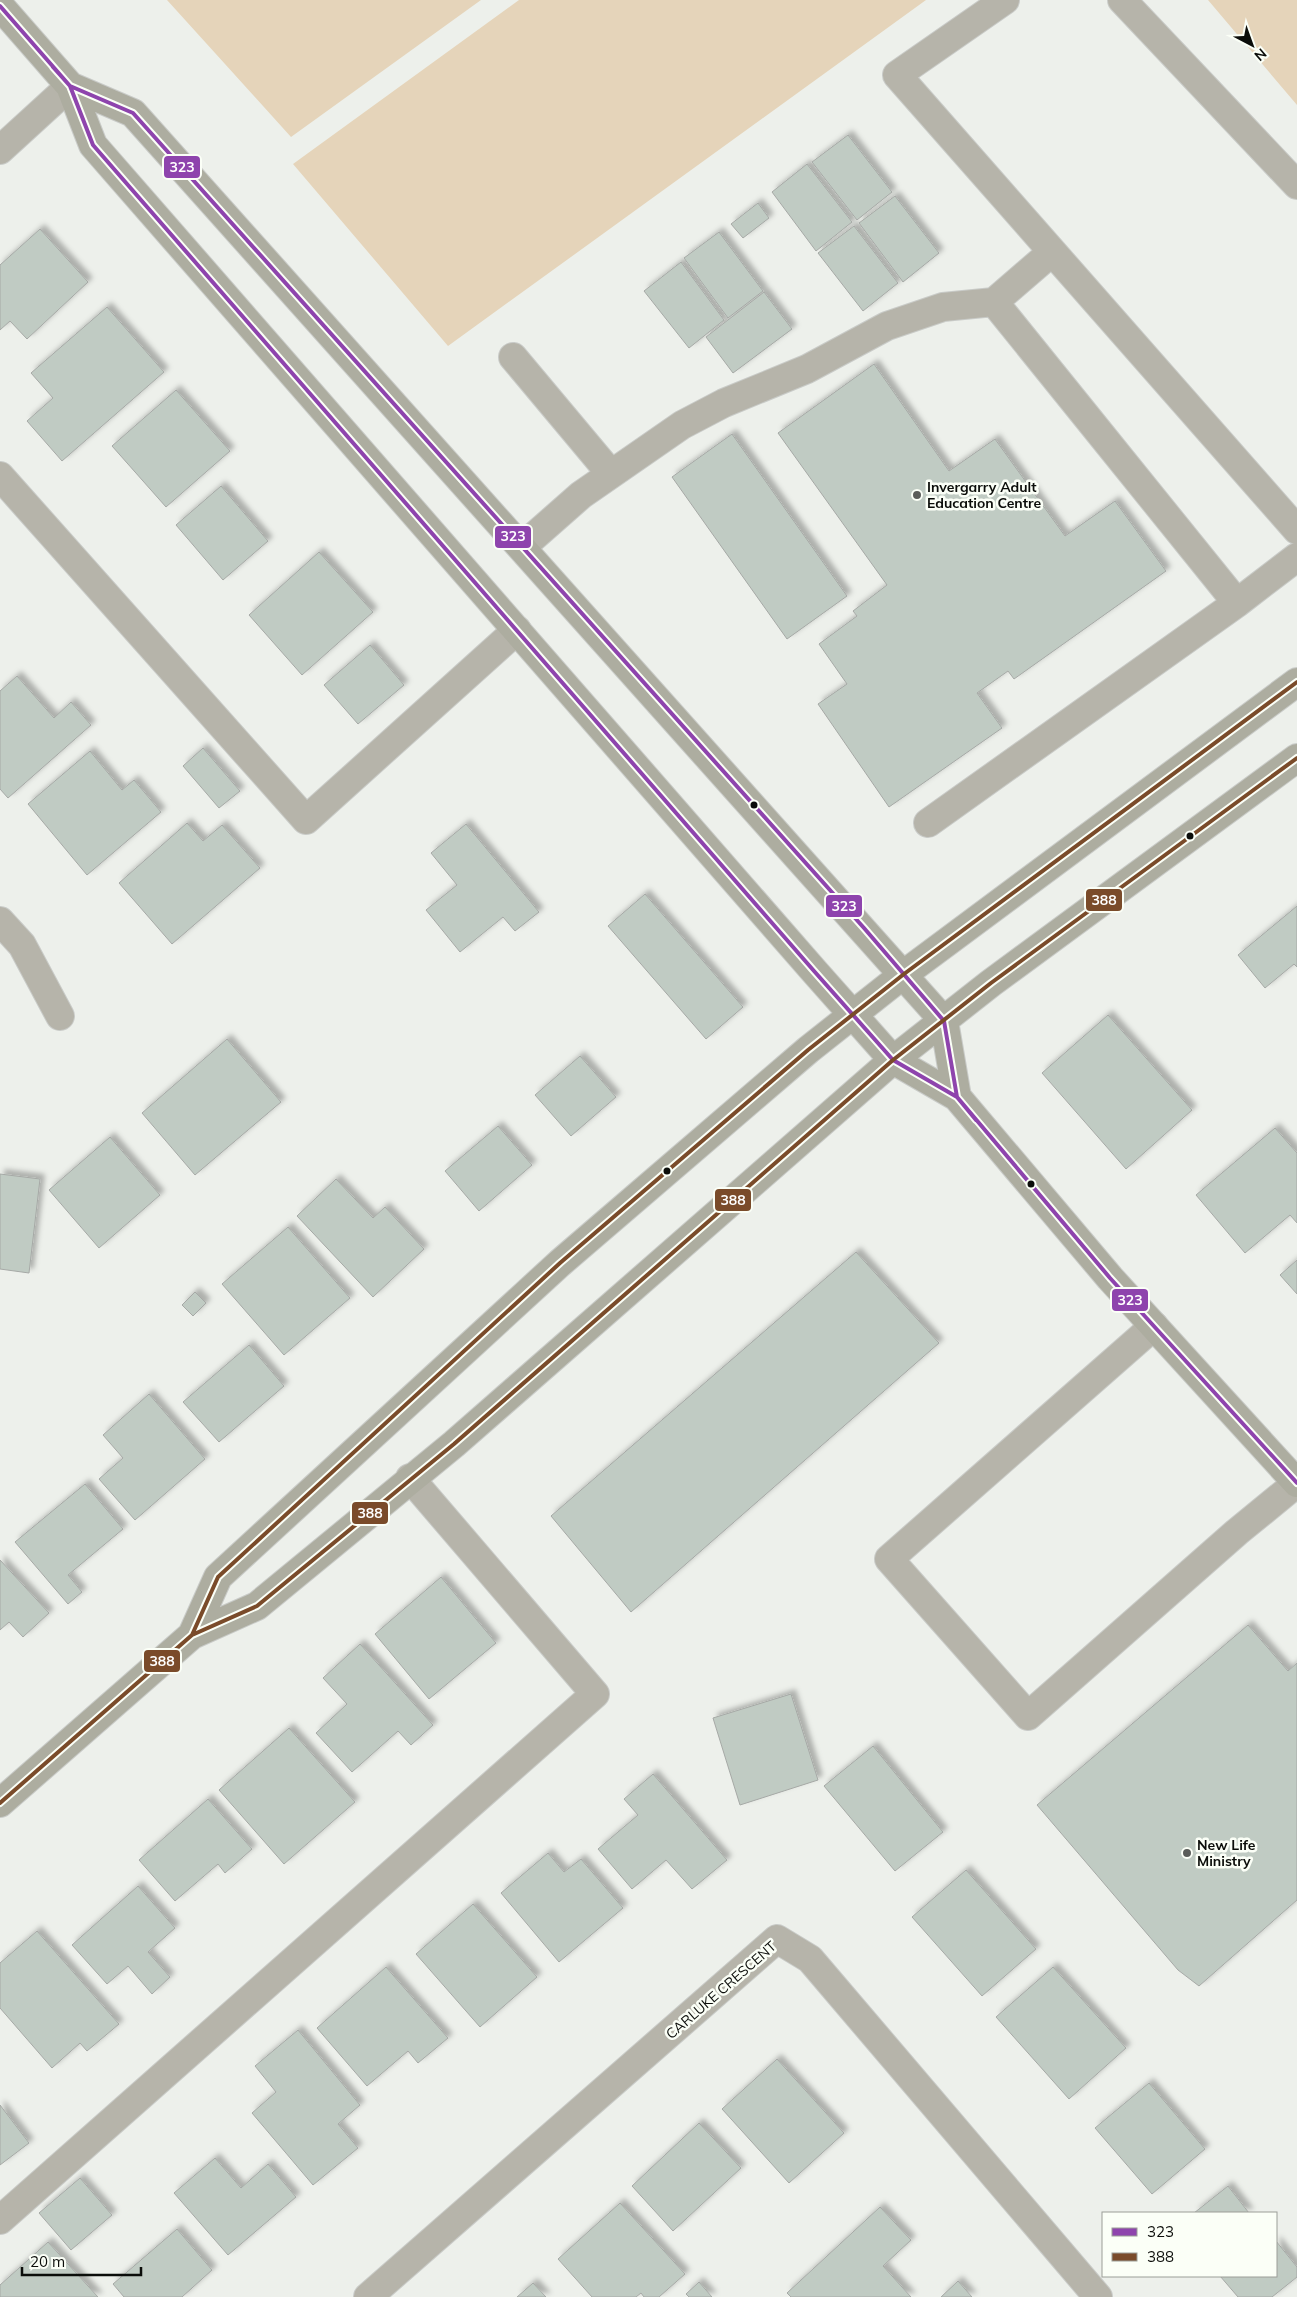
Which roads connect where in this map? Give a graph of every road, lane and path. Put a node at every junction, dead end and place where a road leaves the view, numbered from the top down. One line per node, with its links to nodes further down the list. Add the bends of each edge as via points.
1 (1005, 0): 7 (street, via 897,75)
2 (1122, 0): 6 (street)
3 (0, 6): 4 (main road)
4 (70, 86): 5 (street); 13 (main road, via 133,113); 16 (main road, via 93,146)
5 (0, 150)
6 (1297, 185)
7 (1052, 252): 8 (street); 12 (street)
8 (994, 302): 10 (street, via 943,307 887,326 807,369 682,425); 15 (street)
9 (513, 357): 10 (street)
10 (611, 474): 13 (street, via 581,495)
11 (0, 476): 16 (street, via 306,820)
12 (1297, 530)
13 (522, 547): 21 (main road)
14 (1297, 557): 15 (street)
15 (1237, 603): 19 (street)
16 (517, 630): 22 (main road)
17 (1297, 682): 21 (main road)
18 (1297, 758): 24 (main road)
19 (928, 824)
20 (0, 921): 23 (street, via 22,945)
21 (904, 974): 22 (main road); 24 (main road)
22 (853, 1013): 25 (main road); 30 (main road, via 560,1264 218,1577)
23 (60, 1016)
24 (944, 1020): 25 (main road); 26 (main road)
25 (892, 1060): 26 (main road); 28 (main road, via 454,1444)
26 (958, 1097): 27 (main road)
27 (1154, 1326): 29 (main road); 29 (street, via 889,1559 1028,1716)
28 (410, 1478): 30 (main road, via 257,1606); 32 (street, via 595,1694)
29 (1297, 1483)
30 (192, 1635): 31 (main road)
31 (4, 1793)
32 (0, 2220)
33 (368, 2297): 34 (street, CARLUKE CRESCENT, via 777,1939 810,1959)
34 (1098, 2297)

